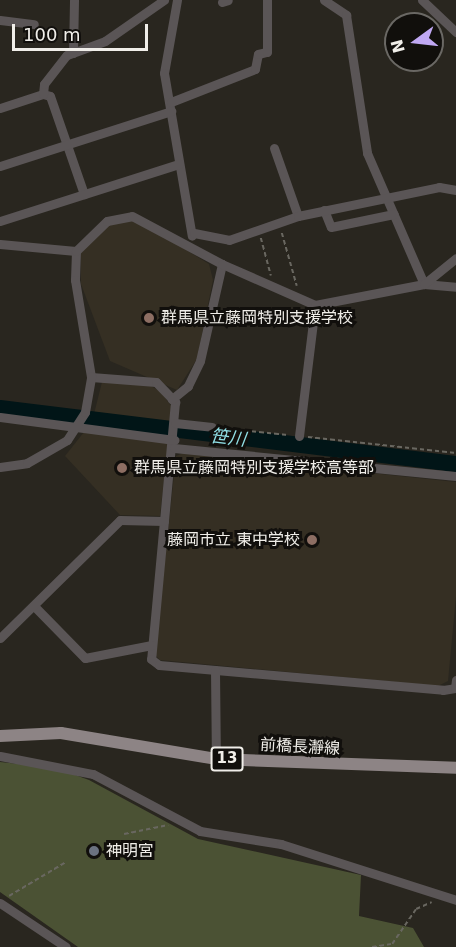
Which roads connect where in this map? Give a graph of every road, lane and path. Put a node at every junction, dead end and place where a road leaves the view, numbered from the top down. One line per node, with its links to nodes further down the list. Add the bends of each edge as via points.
1 (74, 0): 10 (street)
2 (164, 0): 10 (street, via 105,41)
3 (177, 0): 12 (street, via 164,73)
4 (267, 0): 12 (street, via 267,51 258,54 255,69)
5 (324, 0): 20 (street, via 346,15 367,153)
6 (422, 0): 9 (street)
7 (0, 20): 8 (street)
8 (34, 24)
9 (456, 32)
10 (73, 53): 11 (street, via 44,84)
11 (43, 94): 13 (street); 14 (street, via 50,96)
12 (171, 106): 14 (street); 16 (street)
13 (0, 108)
14 (67, 144): 17 (street); 19 (street)
15 (274, 148): 23 (street)
16 (179, 164): 19 (street); 27 (street)
17 (0, 166)
18 (456, 190): 20 (street)
19 (84, 194): 24 (street)
20 (387, 197): 21 (street); 22 (street)
21 (324, 210): 22 (street, via 331,227); 23 (street)
22 (393, 214): 33 (street)
23 (298, 216): 25 (street)
24 (0, 221)
25 (279, 223): 26 (street); 36 (path)
26 (259, 231): 27 (street, via 229,240); 35 (path)
27 (194, 234): 28 (street)
28 (188, 243): 30 (street, via 132,216 107,221); 32 (street)
29 (0, 244): 30 (street)
30 (76, 251): 38 (street, via 75,280)
31 (456, 258): 33 (street)
32 (222, 264): 35 (street); 39 (street, via 200,361 188,387)
33 (424, 284): 34 (street); 37 (street)
34 (456, 287)
35 (276, 293): 36 (street)
36 (301, 300): 37 (street)
37 (315, 305): 44 (street)
38 (91, 377): 39 (street, via 145,379); 43 (street)
39 (172, 399): 41 (street)
40 (0, 417): 43 (street)
41 (175, 423): 42 (street); 45 (street)
42 (212, 427): 44 (path)
43 (76, 428): 45 (street); 47 (street, via 50,453)
44 (299, 436): 46 (path)
45 (174, 444): 48 (street); 49 (street)
46 (456, 453)
47 (0, 467)
48 (456, 476)
49 (164, 521): 50 (street, via 120,520); 52 (street)
50 (36, 608): 51 (street); 52 (street, via 85,658)
51 (0, 638)
52 (152, 645): 53 (street, via 151,659 159,665)
53 (215, 670): 54 (street, via 443,690 455,688); 57 (street)
54 (456, 680)
55 (0, 736): 57 (main road, 前橋長瀞線 / 13, via 61,734)
56 (0, 756): 59 (street, via 93,774)
57 (216, 759): 58 (main road, 前橋長瀞線 / 13)
58 (456, 768)
59 (181, 822): 60 (path); 62 (street, via 200,831 281,844)
60 (124, 834)
61 (66, 862): 64 (path)
62 (446, 896): 63 (street); 66 (path, via 416,909 392,944)
63 (456, 900)
64 (0, 902): 65 (street)
65 (66, 947)
66 (372, 947)

